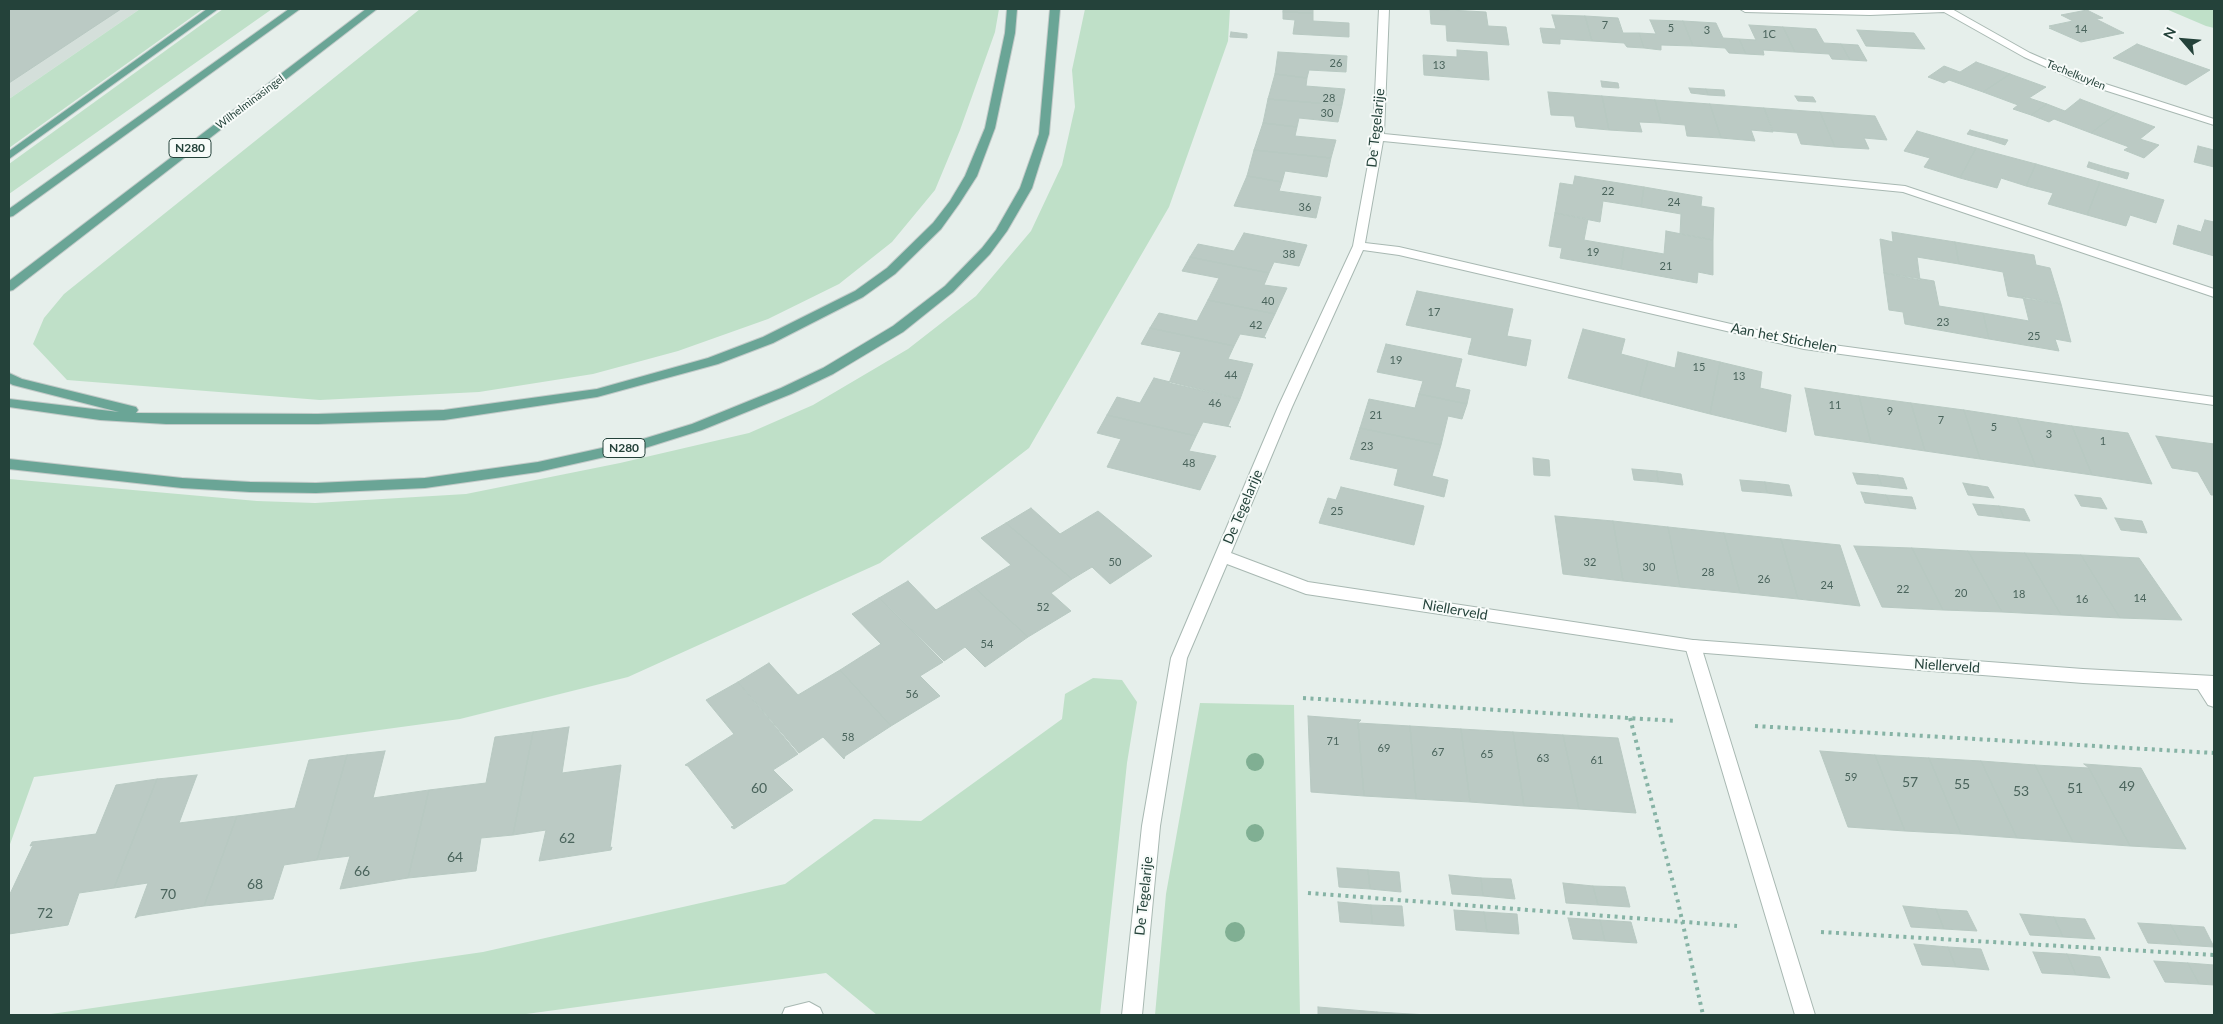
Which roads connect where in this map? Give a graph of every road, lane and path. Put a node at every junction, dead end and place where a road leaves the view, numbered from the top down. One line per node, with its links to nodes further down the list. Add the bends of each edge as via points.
1 (213, 9): 11 (main road)
2 (295, 9): 12 (main road)
3 (372, 9): 14 (main road, Wilhelminasingel / N280)
4 (1012, 9): 19 (main road, via 990,128 971,176 955,202 937,226 891,271 859,294 815,318 713,361 653,379 544,402 444,415)
5 (1054, 9): 20 (main road, N280, via 1044,134 1026,188 1001,231 949,289 898,329 828,371 777,394 697,427 610,452 538,467 426,483 250,487)
6 (1384, 9): 10 (street, De Tegelarije)
7 (1745, 9): 8 (street, via 1870,12)
8 (1946, 9): 9 (street, Techelkuylen, via 2027,55 2083,80)
9 (2214, 122)
10 (1378, 137): 13 (street, De Tegelarije); 15 (street, via 1905,189)
11 (9, 156)
12 (9, 214)
13 (1359, 246): 17 (street, Aan het Stichelen, via 1399,251 1804,345); 21 (street, De Tegelarije, via 1285,407)
14 (10, 289)
15 (2214, 292)
16 (9, 378): 19 (main road)
17 (2214, 400)
18 (9, 403): 19 (main road, via 100,415)
19 (166, 419)
20 (9, 464)
21 (1223, 556): 22 (street, Niellerveld, via 1306,588); 28 (street, De Tegelarije, via 1179,658 1151,826)
22 (1693, 646): 23 (street, Niellerveld); 30 (street)
23 (2208, 683): 24 (street, Niellerveld)
24 (2214, 700)
25 (1630, 718): 29 (path, via 1678,902)
26 (792, 1015): 27 (street, via 810,1012)
27 (813, 1015)
28 (1132, 1015)
29 (1703, 1015)
30 (1805, 1015)

